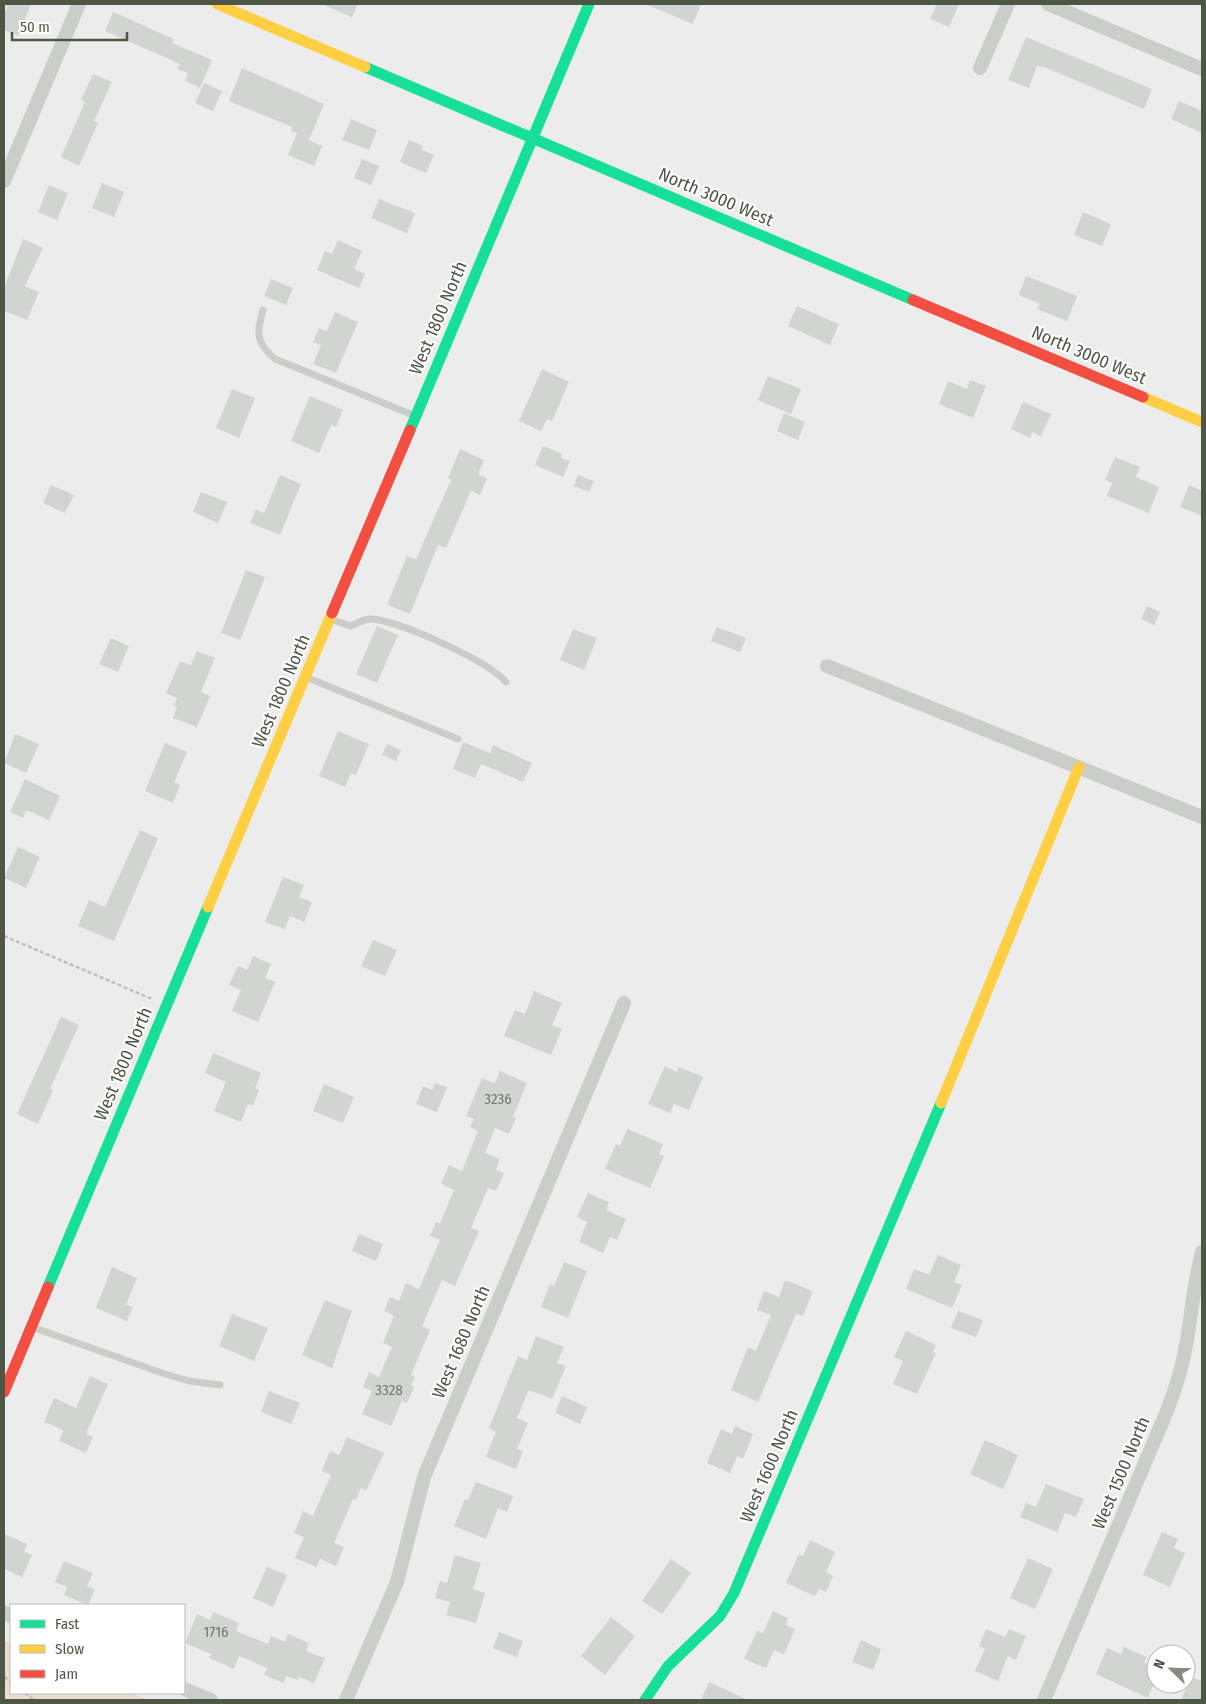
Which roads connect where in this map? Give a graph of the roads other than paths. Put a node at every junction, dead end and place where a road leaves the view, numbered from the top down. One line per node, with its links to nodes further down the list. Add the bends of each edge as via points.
1 (79, 4): 9 (street)
2 (217, 4): 8 (main road, North 3000 West)
3 (589, 4): 8 (main road, West 1800 North)
4 (1008, 4): 6 (street)
5 (1048, 4): 7 (street)
6 (980, 68)
7 (1202, 69)
8 (533, 138): 12 (main road, West 1800 North); 13 (main road, North 3000 West)
9 (9, 155): 10 (street)
10 (4, 181)
11 (263, 310): 12 (lane, via 258,329 259,341 274,359)
12 (416, 416): 14 (main road, West 1800 North)
13 (1202, 422)
14 (331, 618): 16 (main road, West 1800 North); 17 (lane, via 350,626 369,619 400,626 484,664)
15 (827, 666): 19 (street)
16 (306, 677): 18 (lane); 23 (main road, West 1800 North)
17 (506, 682)
18 (458, 739)
19 (1080, 767): 20 (street); 29 (main road, West 1600 North, via 892,1222 734,1592 720,1618 669,1663 650,1687)
20 (1202, 816)
21 (624, 1003): 28 (street, West 1680 North, via 424,1477 397,1582)
22 (1202, 1252): 30 (street, West 1500 North, via 1182,1367 1168,1412)
23 (31, 1327): 24 (lane, via 173,1376); 25 (main road, West 1800 North)
24 (220, 1384)
25 (4, 1392)
26 (185, 1689): 27 (street)
27 (210, 1700)
28 (346, 1700)
29 (645, 1700)
30 (1044, 1700)

